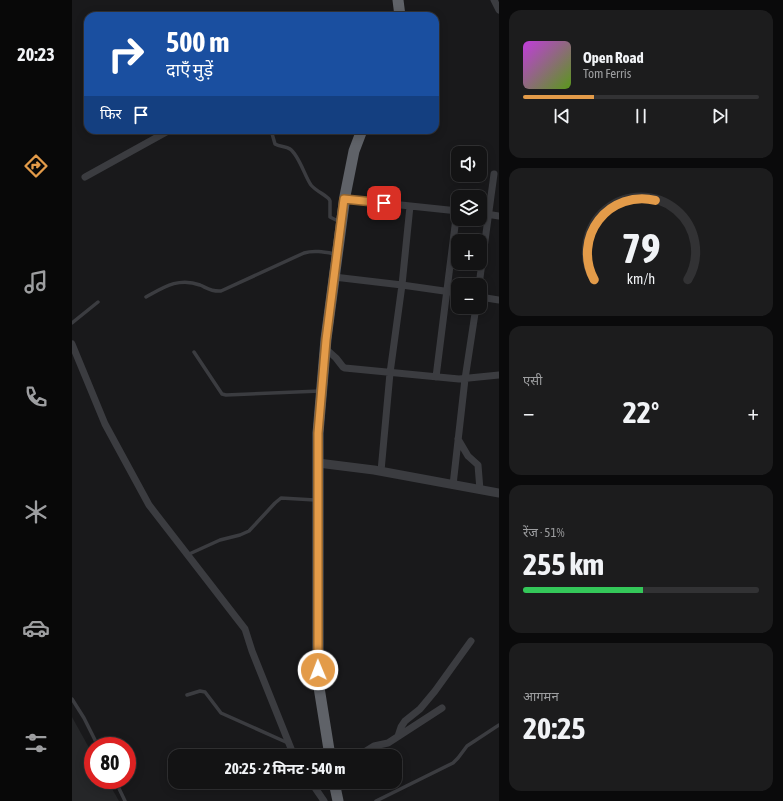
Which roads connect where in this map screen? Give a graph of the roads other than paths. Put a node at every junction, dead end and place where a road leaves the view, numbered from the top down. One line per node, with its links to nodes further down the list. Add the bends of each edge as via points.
1 (398, 0): 4 (highway)
2 (494, 0): 3 (street)
3 (499, 10)
4 (400, 12)
5 (163, 134): 9 (street)
6 (272, 134): 15 (lane, via 275,144 292,151 310,184 329,199 330,217)
7 (361, 134): 10 (highway)
8 (494, 174): 13 (street)
9 (85, 177)
10 (344, 199): 11 (street); 15 (highway)
11 (410, 206): 12 (street); 20 (street)
12 (451, 209)
13 (488, 214): 14 (street); 19 (street)
14 (499, 216)
15 (341, 223): 17 (highway)
16 (456, 226): 21 (street)
17 (337, 255): 18 (highway); 23 (lane, via 318,251 304,253 221,291 194,283 179,282)
18 (334, 277): 20 (street); 30 (highway)
19 (480, 278)
20 (402, 285): 21 (street); 32 (street)
21 (447, 292): 22 (street); 34 (street)
22 (451, 292)
23 (146, 296)
24 (487, 298): 25 (street)
25 (499, 300)
26 (98, 302): 28 (lane)
27 (475, 314): 35 (street)
28 (72, 323)
29 (72, 344): 44 (street, via 105,424 142,492)
30 (326, 349): 32 (street, via 345,368); 36 (highway)
31 (194, 352): 36 (lane, via 222,394)
32 (390, 373): 34 (street); 39 (street)
33 (499, 375): 35 (street)
34 (436, 377): 35 (street)
35 (465, 380): 37 (street)
36 (322, 391): 38 (highway)
37 (458, 439): 40 (street); 41 (street, via 468,456 478,465)
38 (318, 463): 39 (street); 43 (highway)
39 (381, 471): 40 (street)
40 (454, 485): 41 (street)
41 (480, 490): 42 (street)
42 (499, 493)
43 (319, 500): 44 (lane, via 281,498 249,531 220,540); 54 (highway, via 318,674)
44 (187, 555): 52 (street, via 245,629)
45 (471, 641): 50 (street, via 435,691 420,709 405,721)
46 (187, 695): 52 (lane, via 205,692 221,713)
47 (72, 699): 51 (lane)
48 (442, 708): 50 (street)
49 (499, 726): 62 (lane, via 467,746 452,763)
50 (398, 736): 55 (street, via 388,743)
51 (94, 737)
52 (289, 744): 53 (street)
53 (291, 749)
54 (329, 749)
55 (369, 749)
56 (119, 789): 59 (lane)
57 (316, 789): 60 (street)
58 (335, 789): 61 (highway)
59 (125, 801)
60 (324, 801)
61 (338, 801)
62 (376, 801)

